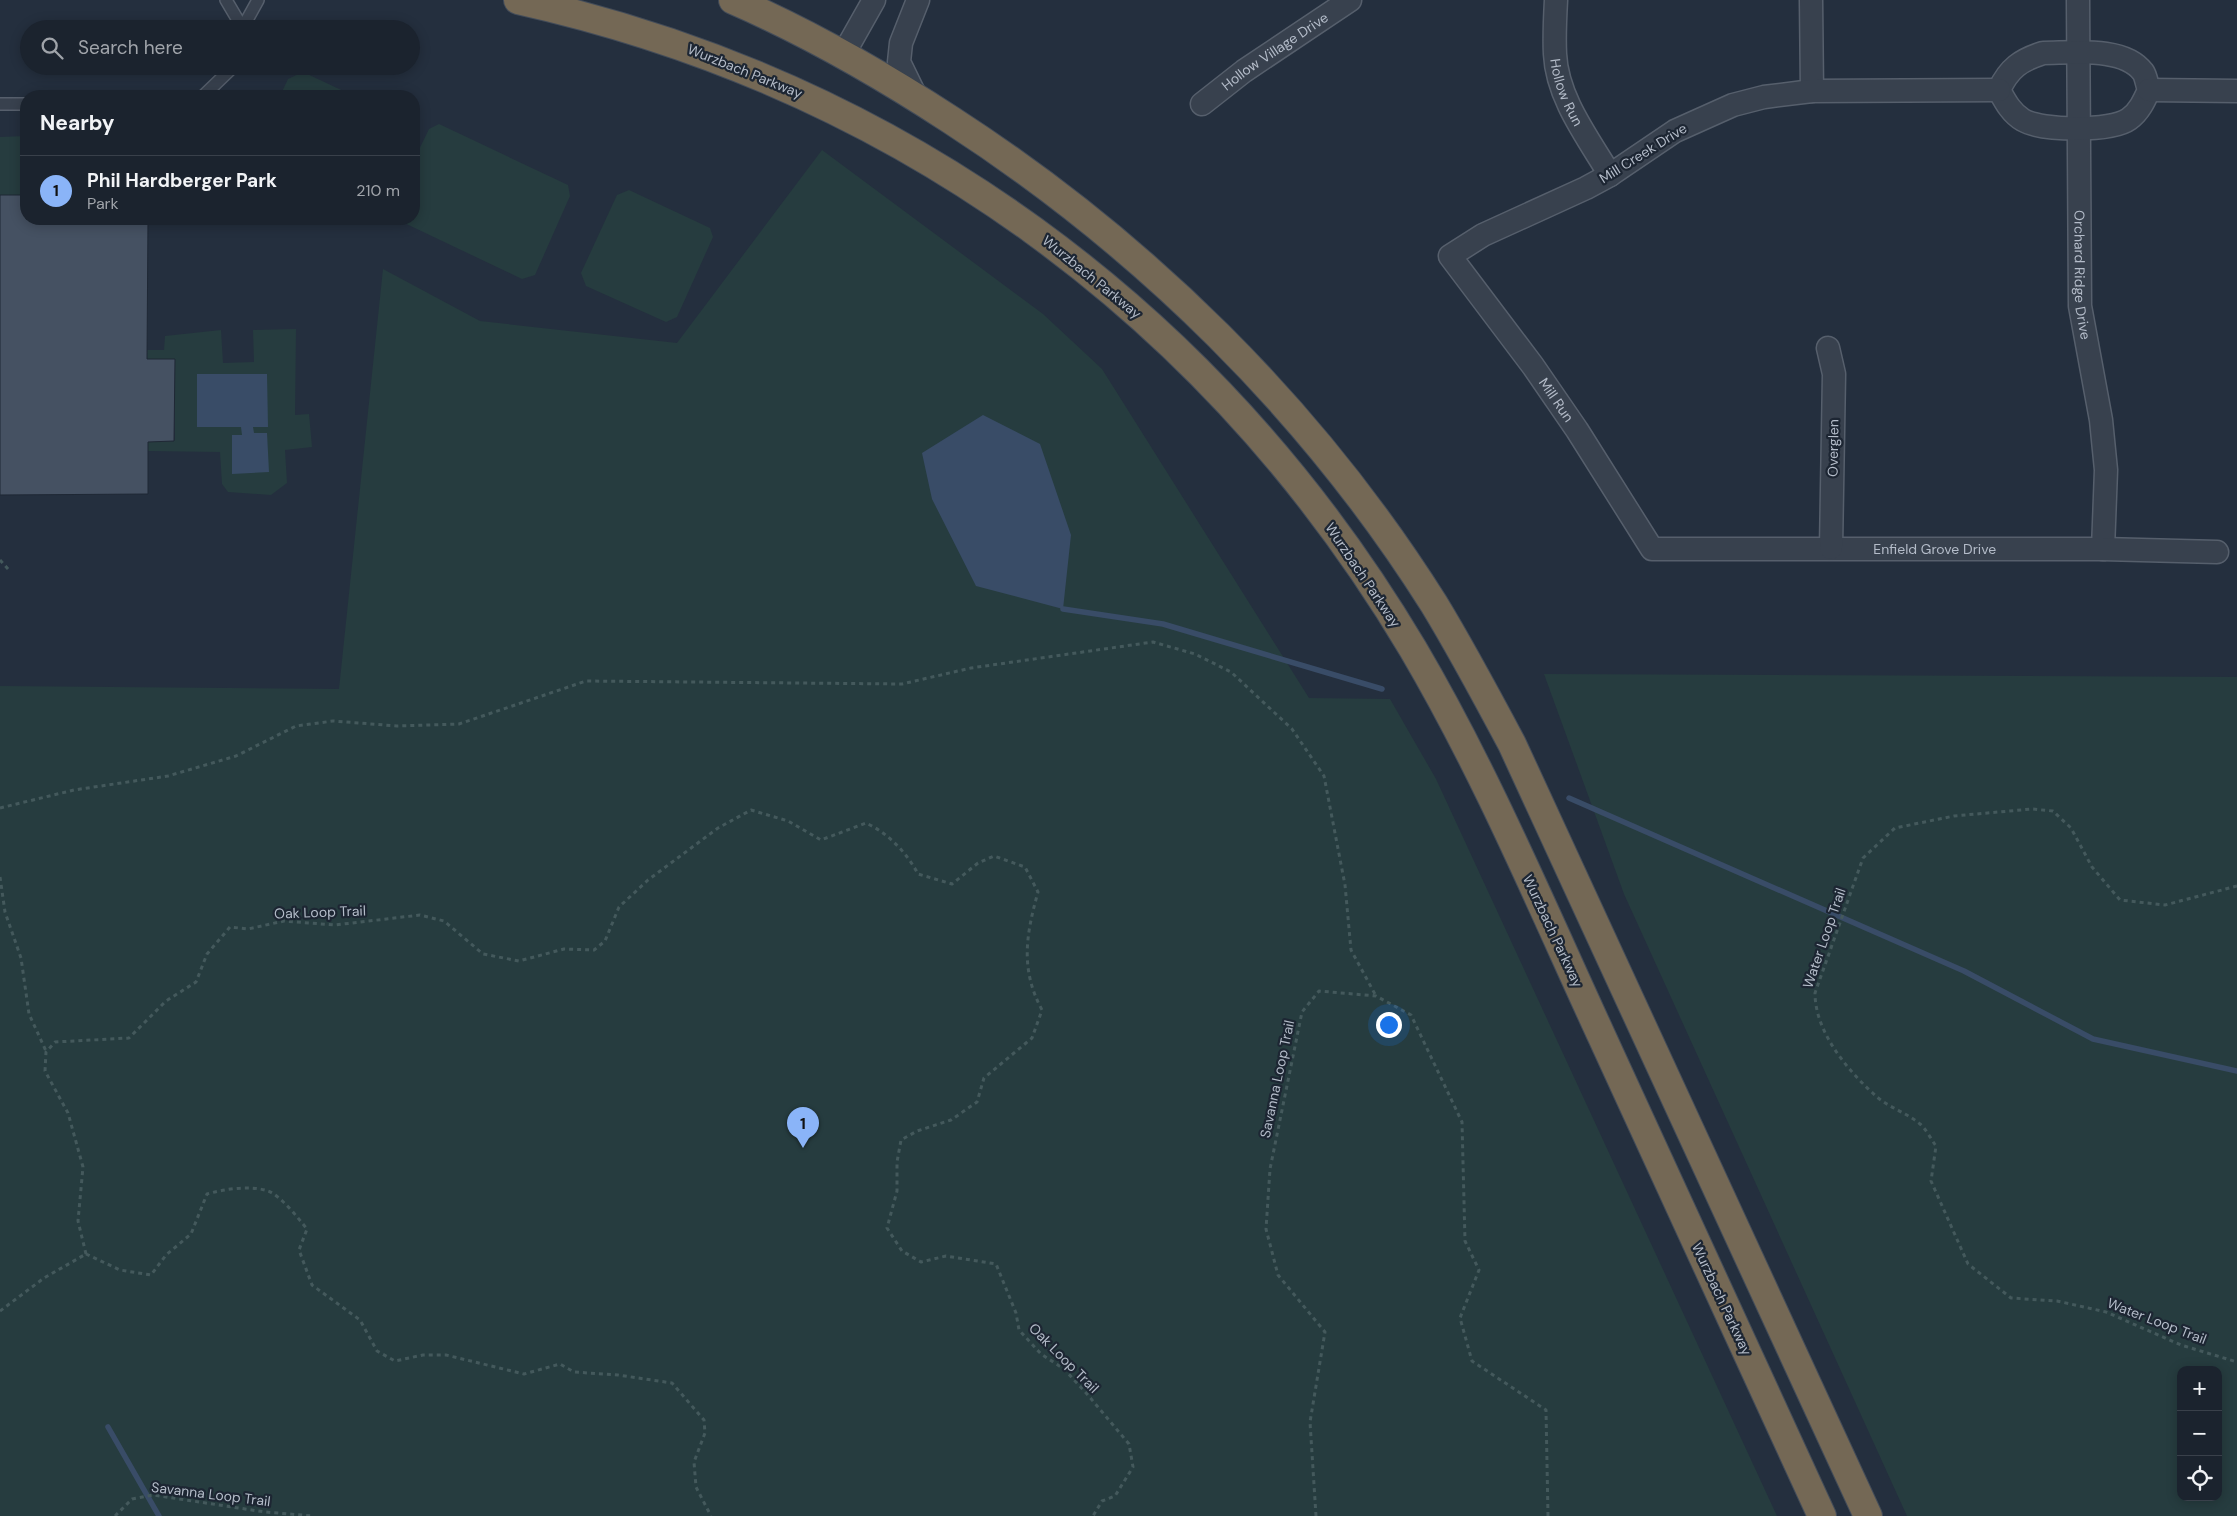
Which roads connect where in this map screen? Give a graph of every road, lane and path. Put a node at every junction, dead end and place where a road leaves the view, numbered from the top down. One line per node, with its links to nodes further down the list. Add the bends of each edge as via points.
1 (226, 0): 11 (lane)
2 (258, 0): 12 (lane)
3 (518, 0): 49 (highway, Wurzbach Parkway, via 668,41 736,66 820,102 964,182 1062,250 1129,305 1266,445 1350,553 1407,640 1446,708 1509,836)
4 (733, 0): 14 (highway)
5 (874, 0): 14 (street)
6 (918, 0): 21 (street, via 901,43 899,62)
7 (1350, 0): 24 (street, Hollow Village Drive, via 1244,71)
8 (1556, 0): 26 (street, Hollow Run, via 1555,56 1564,91 1570,108)
9 (1811, 0): 19 (street)
10 (2078, 0): 13 (street, Orchard Ridge Drive)
11 (237, 20)
12 (247, 20)
13 (2078, 53): 17 (street, via 2043,53 2029,57 2006,74); 18 (street, via 2116,55 2131,61 2144,72); 25 (street, Orchard Ridge Drive)
14 (843, 55): 21 (highway)
15 (225, 75): 16 (lane)
16 (209, 90)
17 (1999, 90): 19 (street, Mill Creek Drive); 25 (street, via 2011,110 2023,120 2038,125)
18 (2149, 90): 20 (street); 25 (street, via 2140,108 2120,124)
19 (1812, 91): 26 (street, Mill Creek Drive, via 1764,97 1703,116)
20 (2237, 91)
21 (916, 98): 50 (highway, via 1024,169 1076,208 1203,319 1311,436 1433,603 1494,711 1553,832)
22 (0, 104): 23 (lane)
23 (20, 104)
24 (1202, 104)
25 (2078, 127): 30 (street, Orchard Ridge Drive, via 2080,306 2101,420 2106,470)
26 (1610, 175): 27 (street, Mill Creek Drive, via 1483,235)
27 (1450, 256): 31 (street, Mill Run, via 1533,366)
28 (1828, 348): 29 (street, Overglen, via 1834,374)
29 (1831, 548): 30 (street, Enfield Grove Drive); 31 (street, Enfield Grove Drive)
30 (2104, 548): 32 (street, Enfield Grove Drive)
31 (1652, 549)
32 (2218, 552)
33 (0, 560): 34 (path)
34 (9, 570)
35 (0, 808): 38 (path, via 74,790 168,776 236,756 296,726 333,721 397,726 459,724 586,681 902,684 971,668 1153,642 1195,654 1231,672 1292,729 1324,776 1345,885 1351,950)
36 (0, 877): 39 (path, via 5,912 21,958 29,1014)
37 (2237, 886): 42 (path, Water Loop Trail, via 2165,905 2120,900 2092,867 2071,828 2053,810 1954,816 1895,828 1863,858 1815,993 1816,1010 1822,1026 1848,1066 1878,1098 1921,1125 1936,1146 1931,1181 1968,1264 2011,1298 2057,1301 2106,1312 2181,1344)
38 (1376, 996): 47 (path, Savanna Loop Trail, via 1319,991 1302,1012 1270,1169 1266,1229 1278,1275 1325,1332 1310,1422); 48 (path, Savanna Loop Trail, via 1411,1015 1462,1122 1465,1241 1479,1270 1460,1318 1472,1361 1546,1410)
39 (46, 1052): 40 (path, via 45,1070 68,1113 83,1167 78,1221); 46 (path, Oak Loop Trail, via 55,1042 129,1038 166,1001 196,982 207,954 230,927 248,929 284,921 335,925 420,915 444,921 483,954 492,956 519,961 564,949 594,950 605,941 620,907 648,880 718,828 751,810 788,821 821,840 866,823 880,830 911,860 918,874 952,884 978,863 994,856 1025,867 1038,892 1027,931 1026,963 1032,991 1042,1010 1032,1038 984,1078 977,1102 951,1120 901,1140 897,1191 887,1228 902,1251 921,1262 946,1256 996,1264 1020,1330 1041,1354 1064,1369 1129,1444 1133,1467 1115,1496 1102,1501)
40 (86, 1254): 41 (path, via 44,1278); 45 (path, via 120,1270 150,1275 166,1255 191,1234 207,1194 228,1188 269,1191 308,1229 299,1250 312,1285 360,1320 377,1351 395,1361 423,1355 446,1355 524,1374 560,1364 574,1372 672,1383 704,1420 705,1433 694,1462 696,1487)
41 (0, 1311)
42 (2237, 1362)
43 (115, 1516): 44 (path, Savanna Loop Trail, via 132,1499 153,1495)
44 (312, 1516)
45 (711, 1516)
46 (1093, 1516)
47 (1316, 1516)
48 (1548, 1516)
49 (1822, 1516)
50 (1868, 1516)

